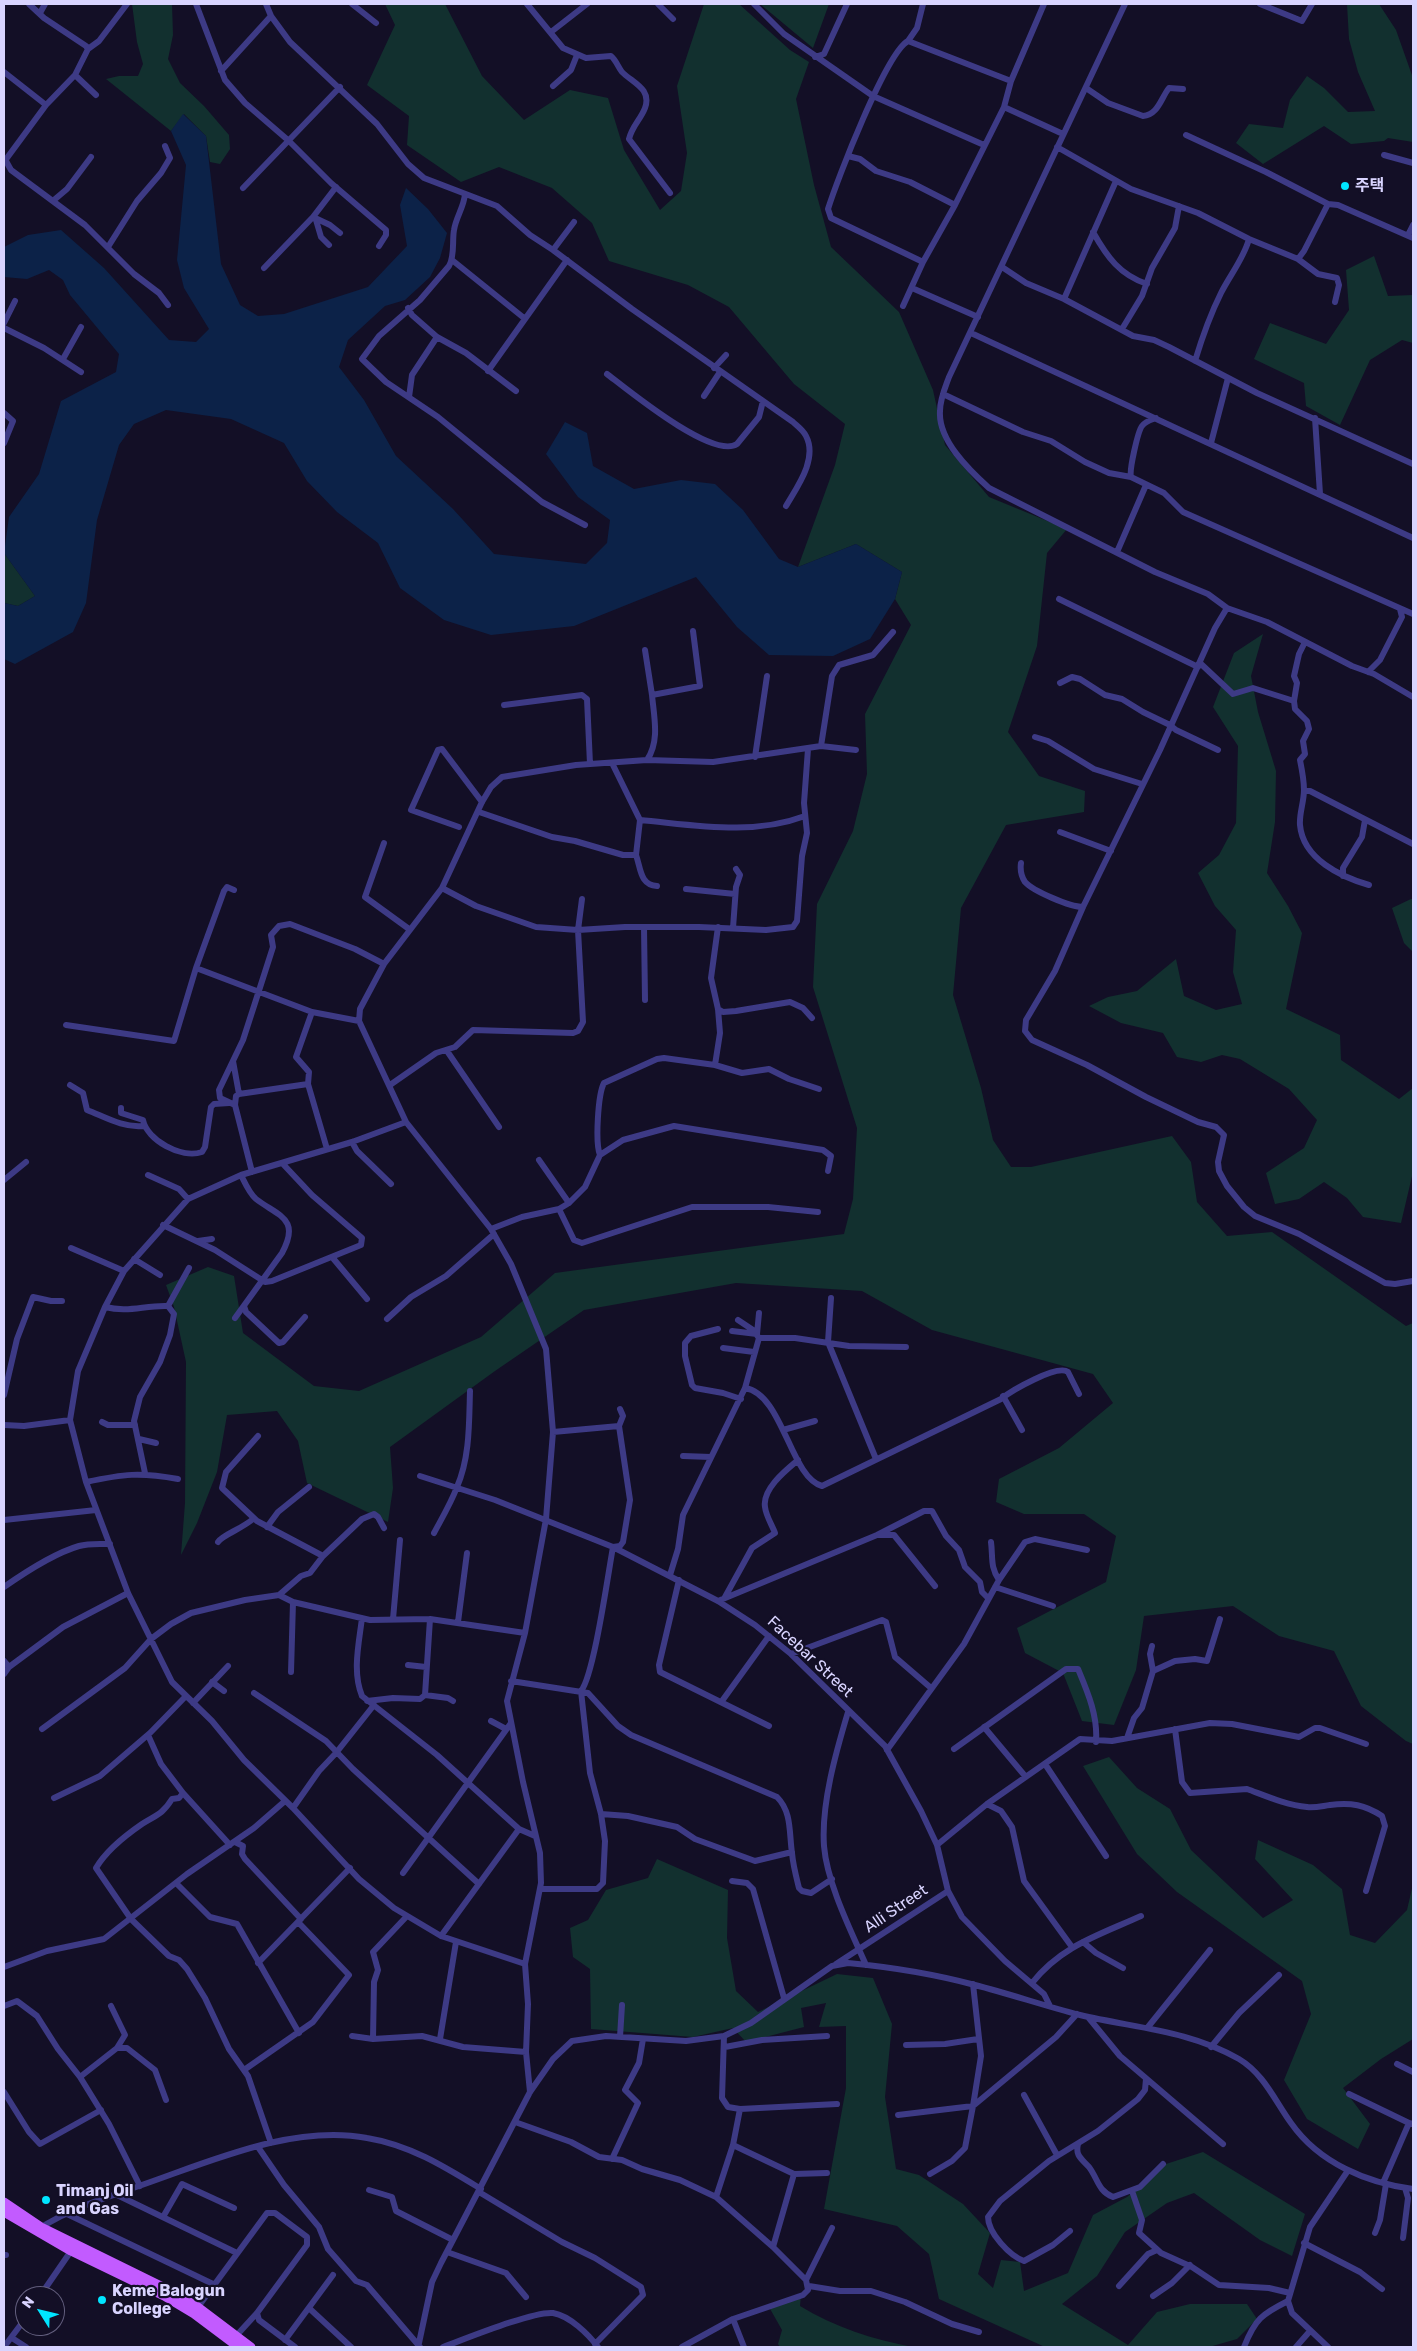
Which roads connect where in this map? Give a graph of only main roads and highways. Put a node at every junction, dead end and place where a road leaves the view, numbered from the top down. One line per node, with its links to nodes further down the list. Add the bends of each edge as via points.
1 (4, 2202): 4 (main road, via 41,2226 198,2307)
2 (4, 2212): 3 (main road, via 71,2251 164,2296)
3 (238, 2347)
4 (251, 2347)

